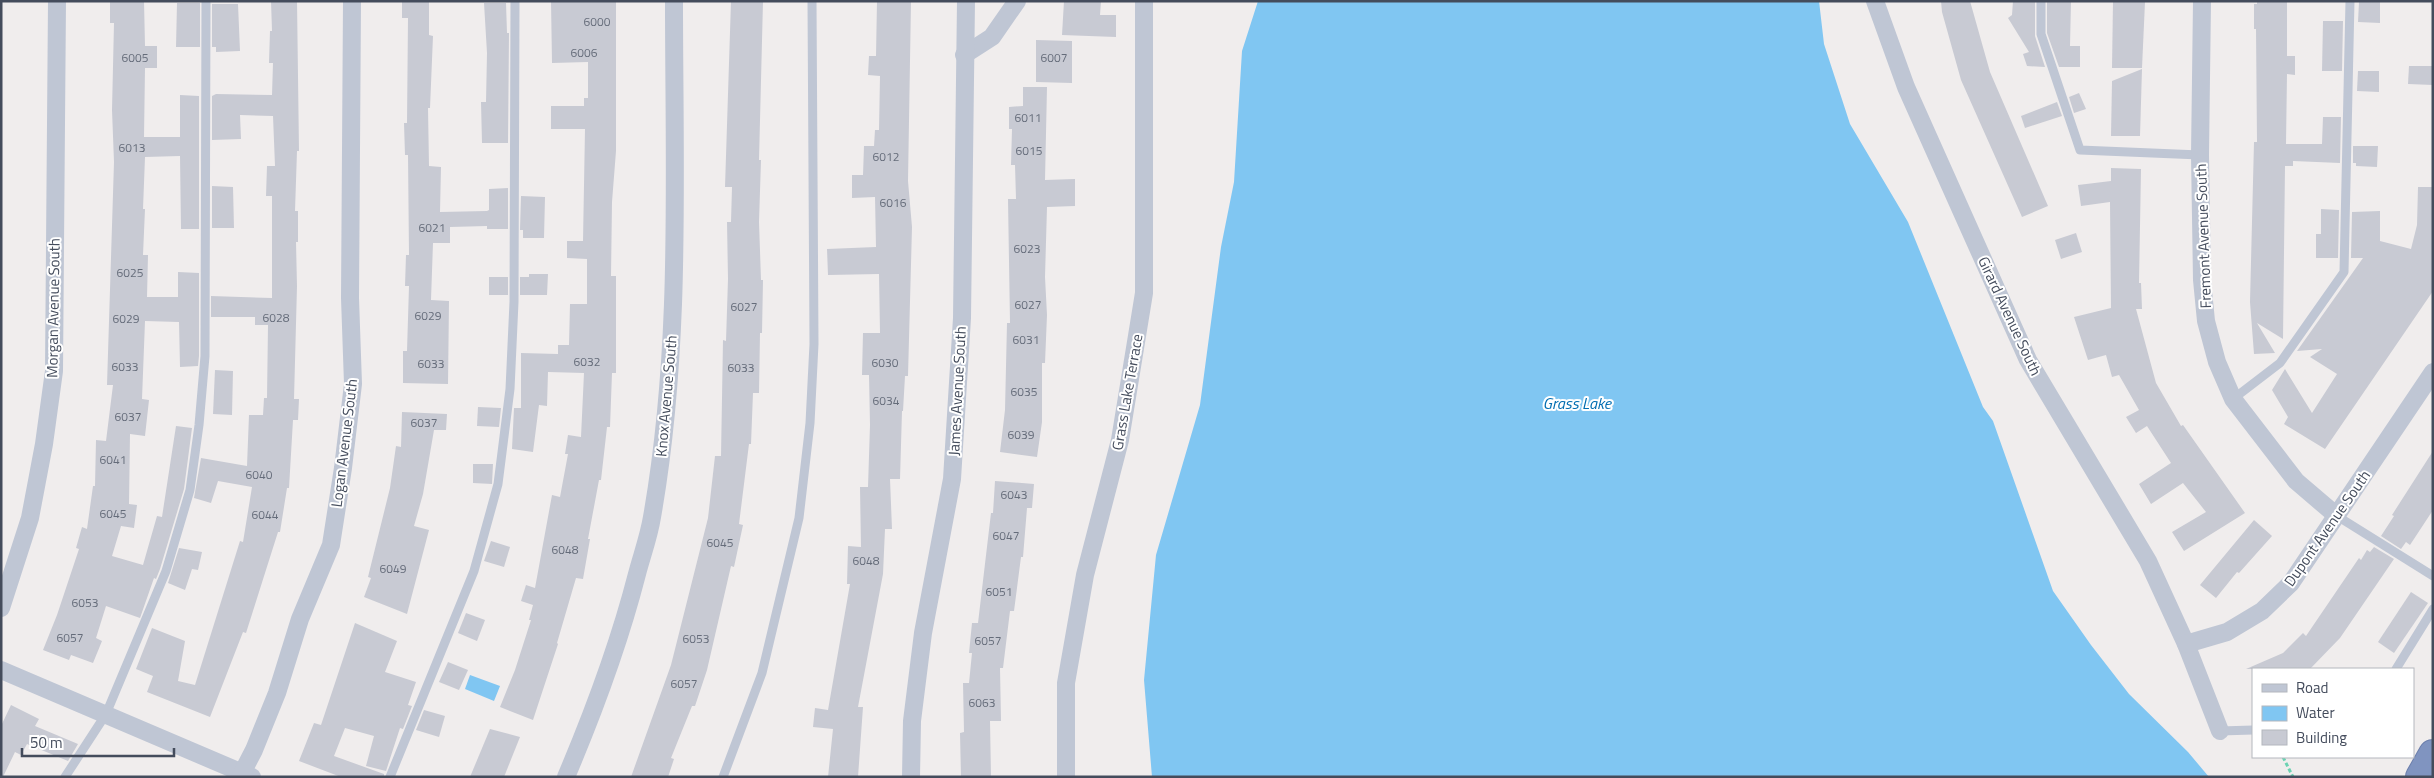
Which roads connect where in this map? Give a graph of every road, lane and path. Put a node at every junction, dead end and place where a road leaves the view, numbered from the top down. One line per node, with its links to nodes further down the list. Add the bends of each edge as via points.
1 (57, 1): 20 (street, Morgan Avenue South, via 54,371 30,518)
2 (206, 1): 25 (lane, via 205,356 200,425 190,490 166,571)
3 (352, 1): 30 (street, Logan Avenue South, via 350,298 353,384 343,468 332,544 300,619 278,692)
4 (515, 1): 32 (lane, via 514,302 510,389 498,484 474,571)
5 (674, 1): 33 (street, Knox Avenue South, via 674,302 666,416 652,518 628,609 597,705)
6 (812, 1): 34 (lane, via 814,344 810,423 799,518 762,673)
7 (966, 1): 14 (street, James Avenue South)
8 (1017, 1): 14 (street, via 992,37)
9 (1144, 1): 36 (street, Grass Lake Terrace, via 1144,293 1120,440 1085,575 1066,683)
10 (1875, 1): 22 (street, Girard Avenue South, via 1906,86 2028,360 2148,562)
11 (2041, 1): 15 (lane, via 2041,34 2080,150)
12 (2202, 1): 15 (street, Fremont Avenue South)
13 (2350, 1): 17 (lane, via 2344,272 2280,363)
14 (964, 55): 35 (street, James Avenue South, via 962,318 952,479 923,634 912,721)
15 (2200, 155): 17 (street, Fremont Avenue South, via 2206,322 2217,362)
16 (2433, 372): 18 (street, Dupont Avenue South)
17 (2233, 399): 18 (street, Fremont Avenue South, via 2296,481)
18 (2336, 516): 19 (lane); 22 (street, Dupont Avenue South, via 2291,583 2262,611 2227,632)
19 (2433, 576)
20 (1, 608)
21 (2433, 609): 23 (lane)
22 (2186, 644): 26 (street, Girard Avenue South)
23 (2397, 668)
24 (1, 670): 25 (street)
25 (106, 714): 30 (street); 31 (lane)
26 (2220, 730): 27 (lane)
27 (2252, 730)
28 (2433, 754): 38 (highway)
29 (2284, 758): 37 (path)
30 (245, 776)
31 (64, 777)
32 (390, 777)
33 (566, 777)
34 (724, 777)
35 (911, 777)
36 (1066, 777)
37 (2293, 777)
38 (2420, 777)

